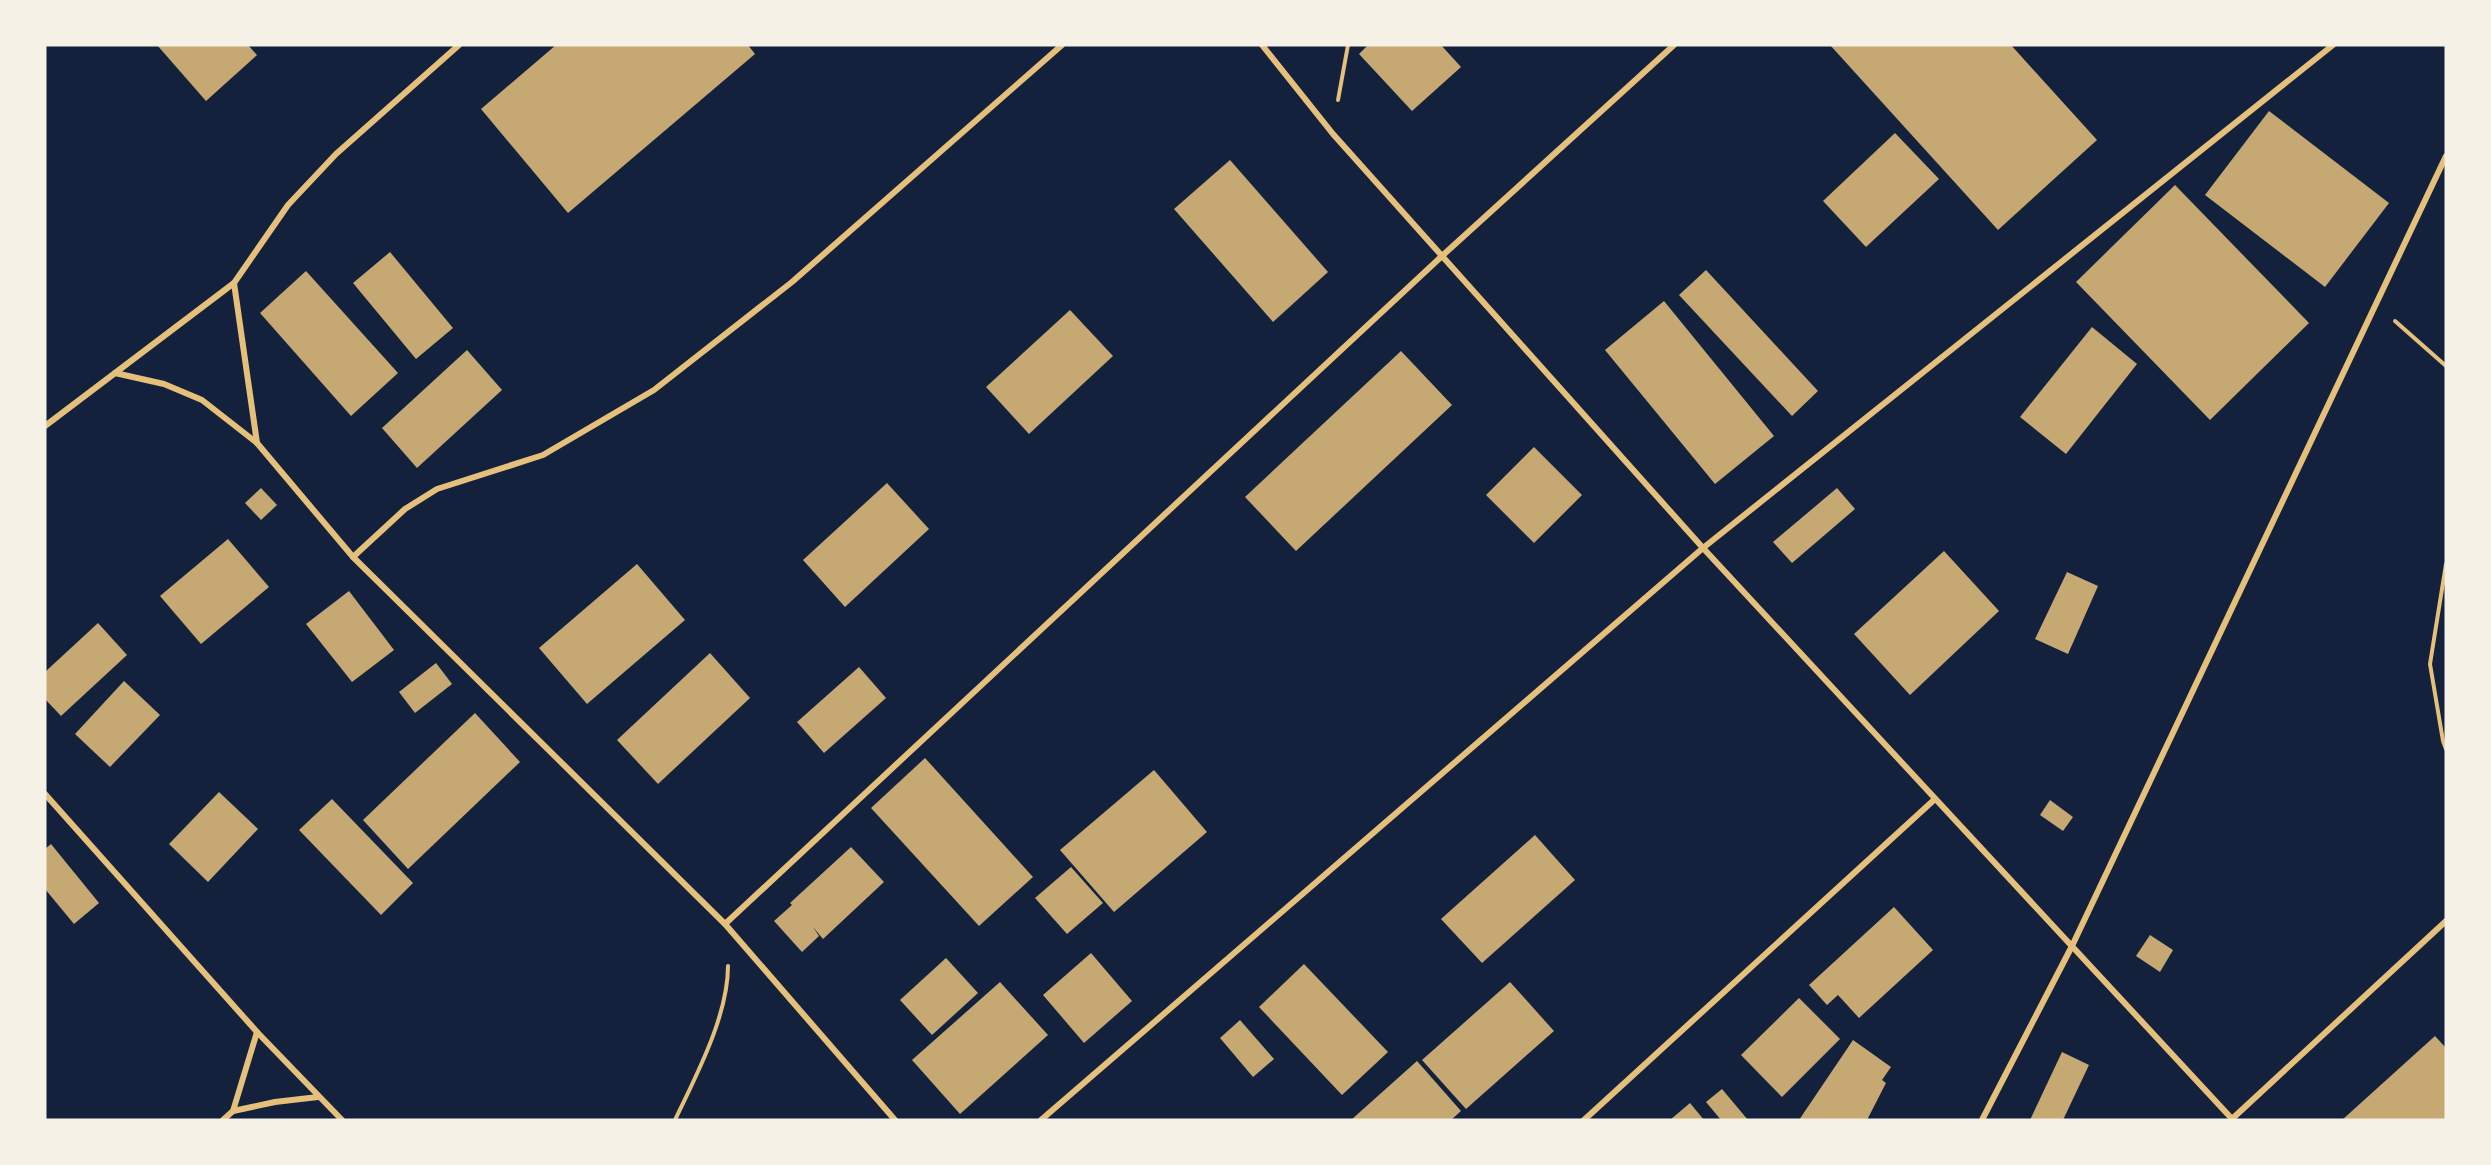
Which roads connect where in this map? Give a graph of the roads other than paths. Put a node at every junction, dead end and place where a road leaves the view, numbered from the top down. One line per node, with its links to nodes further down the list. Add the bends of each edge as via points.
1 (459, 45): 8 (street, via 336,154 288,205)
2 (1062, 45): 13 (street, via 792,282 654,390 543,455 436,489 405,509)
3 (1262, 45): 7 (street, via 1333,134)
4 (1674, 45): 7 (street)
5 (2333, 45): 12 (street)
6 (2446, 156): 18 (street)
7 (1442, 256): 12 (street); 17 (street)
8 (234, 283): 9 (street); 11 (street)
9 (116, 373): 10 (street); 11 (street, via 164,384 202,400)
10 (45, 426)
11 (257, 443): 13 (street)
12 (1703, 548): 15 (street); 26 (street)
13 (353, 557): 17 (street)
14 (45, 794): 19 (street)
15 (1935, 799): 18 (street); 27 (street)
16 (2446, 921): 22 (street)
17 (725, 924): 25 (street)
18 (2072, 946): 22 (street); 28 (street)
19 (257, 1032): 20 (street); 21 (street)
20 (318, 1097): 21 (street); 24 (street)
21 (233, 1111): 23 (street)
22 (2233, 1119)
23 (223, 1120)
24 (342, 1120)
25 (895, 1120)
26 (1041, 1120)
27 (1584, 1120)
28 (1982, 1120)

